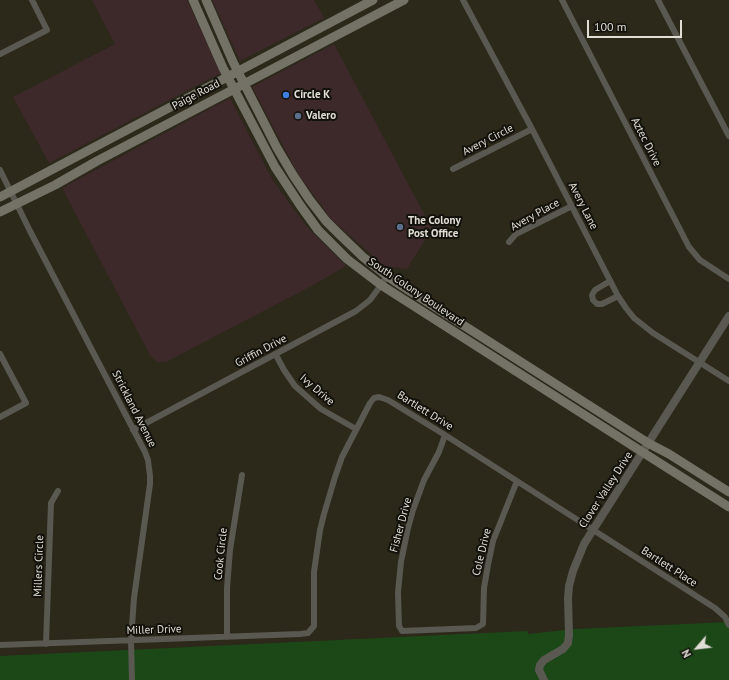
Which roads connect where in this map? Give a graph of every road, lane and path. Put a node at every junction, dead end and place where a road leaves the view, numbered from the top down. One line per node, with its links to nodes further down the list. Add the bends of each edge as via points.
1 (32, 0): 11 (street, via 47,30)
2 (206, 0): 12 (main road, South Colony Boulevard)
3 (373, 0): 9 (main road, Paige Road)
4 (404, 0): 10 (main road, Paige Road)
5 (463, 0): 16 (street, Avery Lane)
6 (562, 0): 33 (street, Aztec Drive, via 689,247 700,260)
7 (658, 0): 18 (street)
8 (197, 2): 13 (main road, South Colony Boulevard)
9 (319, 28): 10 (main road); 12 (main road, Paige Road)
10 (328, 40): 14 (main road, Paige Road)
11 (0, 54)
12 (238, 71): 13 (main road, Paige Road); 14 (main road, South Colony Boulevard)
13 (228, 76): 15 (main road, South Colony Boulevard); 17 (main road, Paige Road)
14 (244, 84): 15 (main road, Paige Road); 24 (main road, South Colony Boulevard, via 277,148)
15 (234, 89): 19 (main road, Paige Road); 26 (main road, South Colony Boulevard, via 275,167)
16 (532, 129): 20 (street, Avery Circle); 27 (street, Avery Lane)
17 (122, 132): 19 (main road); 22 (main road, Paige Road)
18 (729, 136)
19 (129, 144): 25 (main road, Paige Road)
20 (453, 169)
21 (0, 170): 22 (street, Strickland Avenue)
22 (10, 192): 23 (main road, Paige Road); 25 (street, Strickland Avenue)
23 (0, 197)
24 (309, 198): 26 (main road); 29 (main road, South Colony Boulevard)
25 (16, 204): 28 (main road, Paige Road); 46 (street, Strickland Avenue)
26 (300, 205): 31 (main road, South Colony Boulevard, via 318,230)
27 (572, 206): 30 (street, Avery Place, via 516,234); 34 (street, Avery Lane)
28 (0, 212)
29 (338, 234): 31 (main road); 32 (main road, South Colony Boulevard)
30 (509, 242)
31 (336, 248): 35 (main road, South Colony Boulevard)
32 (386, 276): 35 (street, Griffin Drive); 38 (main road, South Colony Boulevard)
33 (729, 279)
34 (610, 281): 36 (street, Avery Lane); 36 (street, via 594,290 593,300 597,304 602,304)
35 (381, 285): 40 (main road, South Colony Boulevard); 41 (street, Griffin Drive, via 370,300 356,311)
36 (618, 296): 42 (street, Avery Lane, via 630,313 644,326)
37 (729, 316): 42 (street, Clover Valley Drive)
38 (495, 345): 40 (main road); 48 (main road, South Colony Boulevard)
39 (0, 354): 44 (street, via 26,403)
40 (489, 354): 49 (main road, South Colony Boulevard)
41 (276, 355): 45 (street, Ivy Drive, via 295,386 321,409); 46 (street, Griffin Drive)
42 (700, 362): 43 (street, Avery Lane); 48 (street, Clover Valley Drive)
43 (729, 381)
44 (0, 417)
45 (356, 429): 47 (street, Bartlett Drive, via 370,403 379,397); 58 (street, Bartlett Drive, via 342,457 320,530 314,572 314,626)
46 (133, 430): 60 (street, Strickland Avenue, via 148,460 150,476)
47 (445, 435): 51 (street, Bartlett Drive); 57 (street, Fisher Drive, via 440,452 424,480 408,528 398,592 400,626 402,630)
48 (648, 443): 49 (street, Clover Valley Drive); 53 (main road, South Colony Boulevard)
49 (642, 452): 54 (main road, South Colony Boulevard); 55 (street, Clover Valley Drive)
50 (242, 475): 59 (street, Cook Circle, via 230,550)
51 (517, 481): 55 (street, Bartlett Drive); 57 (street, Cole Drive, via 493,541 484,588 483,624)
52 (58, 491): 61 (street, Millers Circle, via 51,503)
53 (729, 492)
54 (729, 507)
55 (593, 530): 56 (street, Bartlett Place, via 715,608); 64 (street, Clover Valley Drive, via 584,544 569,586 568,643 540,665 539,670)
56 (729, 625)
57 (476, 628)
58 (308, 633): 59 (street, Miller Drive)
59 (227, 637): 60 (street, Miller Drive)
60 (131, 640): 61 (street, Miller Drive); 63 (street, Strickland Avenue)
61 (46, 644): 62 (street, Miller Drive)
62 (0, 645)
63 (132, 680)
64 (544, 680)

